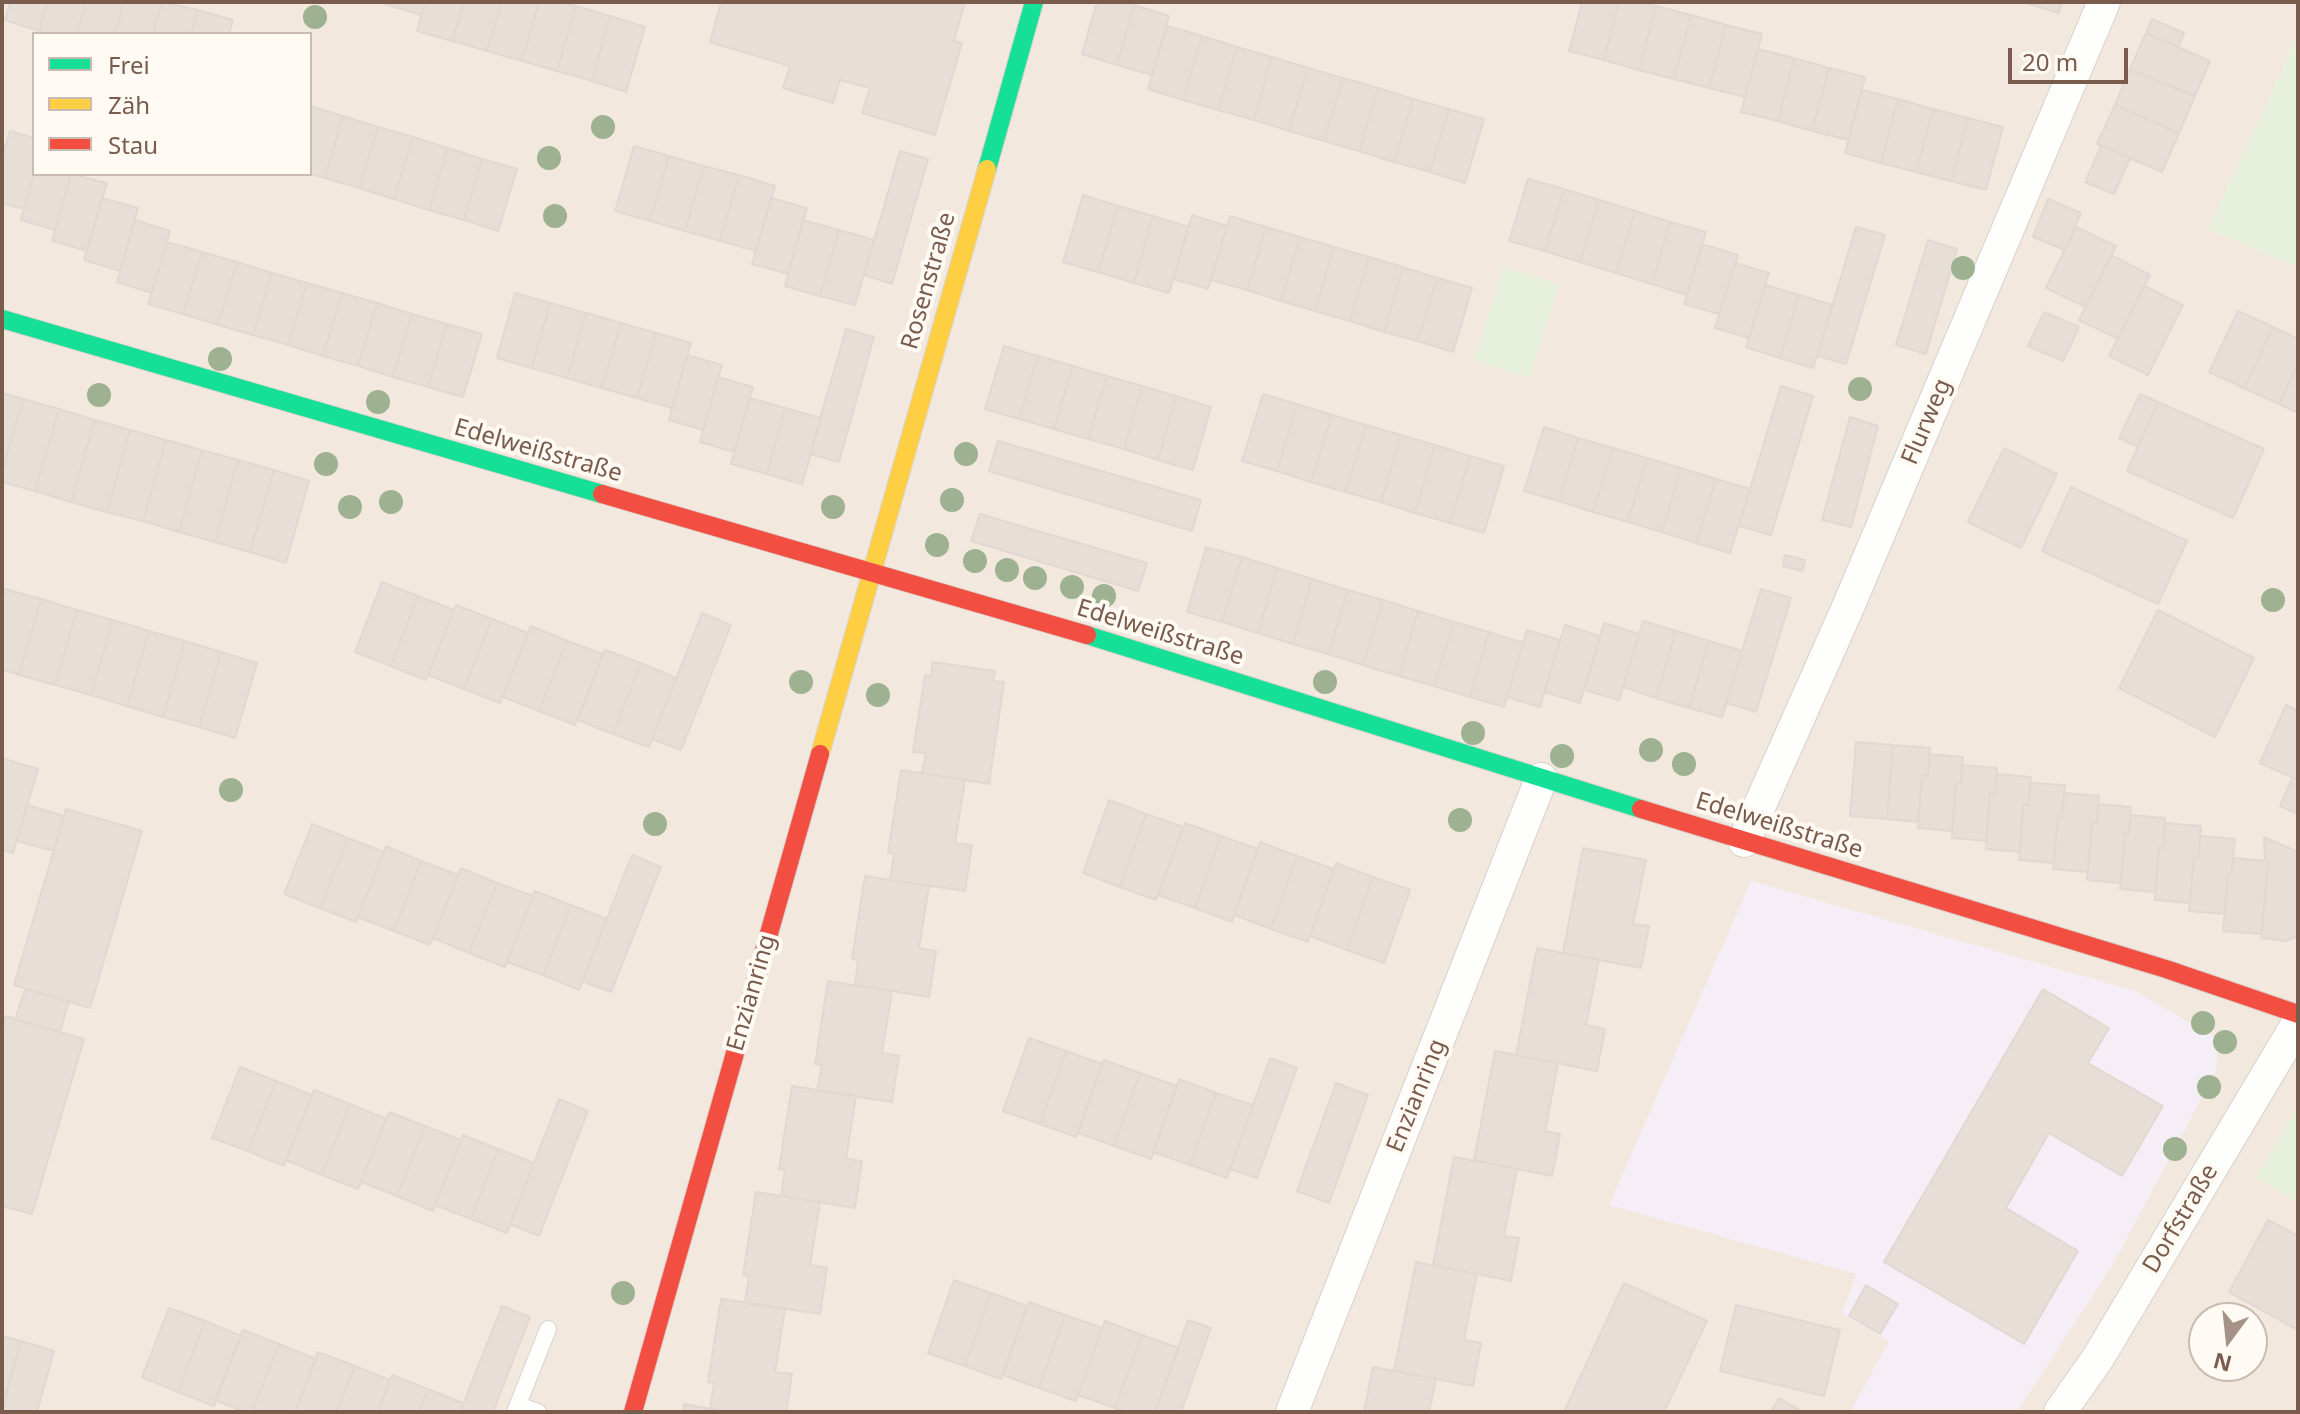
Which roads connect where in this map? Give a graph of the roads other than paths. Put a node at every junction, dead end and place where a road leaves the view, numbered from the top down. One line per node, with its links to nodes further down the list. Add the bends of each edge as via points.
1 (1034, 2): 4 (street, Rosenstraße)
2 (2104, 2): 6 (street, Flurweg)
3 (2, 319): 4 (street, Edelweißstraße)
4 (870, 573): 5 (street, Edelweißstraße, via 1136,649); 12 (street, Enzianring)
5 (1541, 779): 6 (street, Edelweißstraße); 13 (street, Enzianring)
6 (1744, 841): 7 (street, Edelweißstraße)
7 (2298, 1014)
8 (2298, 1023): 14 (street, Dorfstraße, via 2098,1358)
9 (548, 1329): 10 (lane)
10 (517, 1408): 11 (lane)
11 (538, 1412)
12 (633, 1412)
13 (1292, 1412)
14 (2060, 1412)

